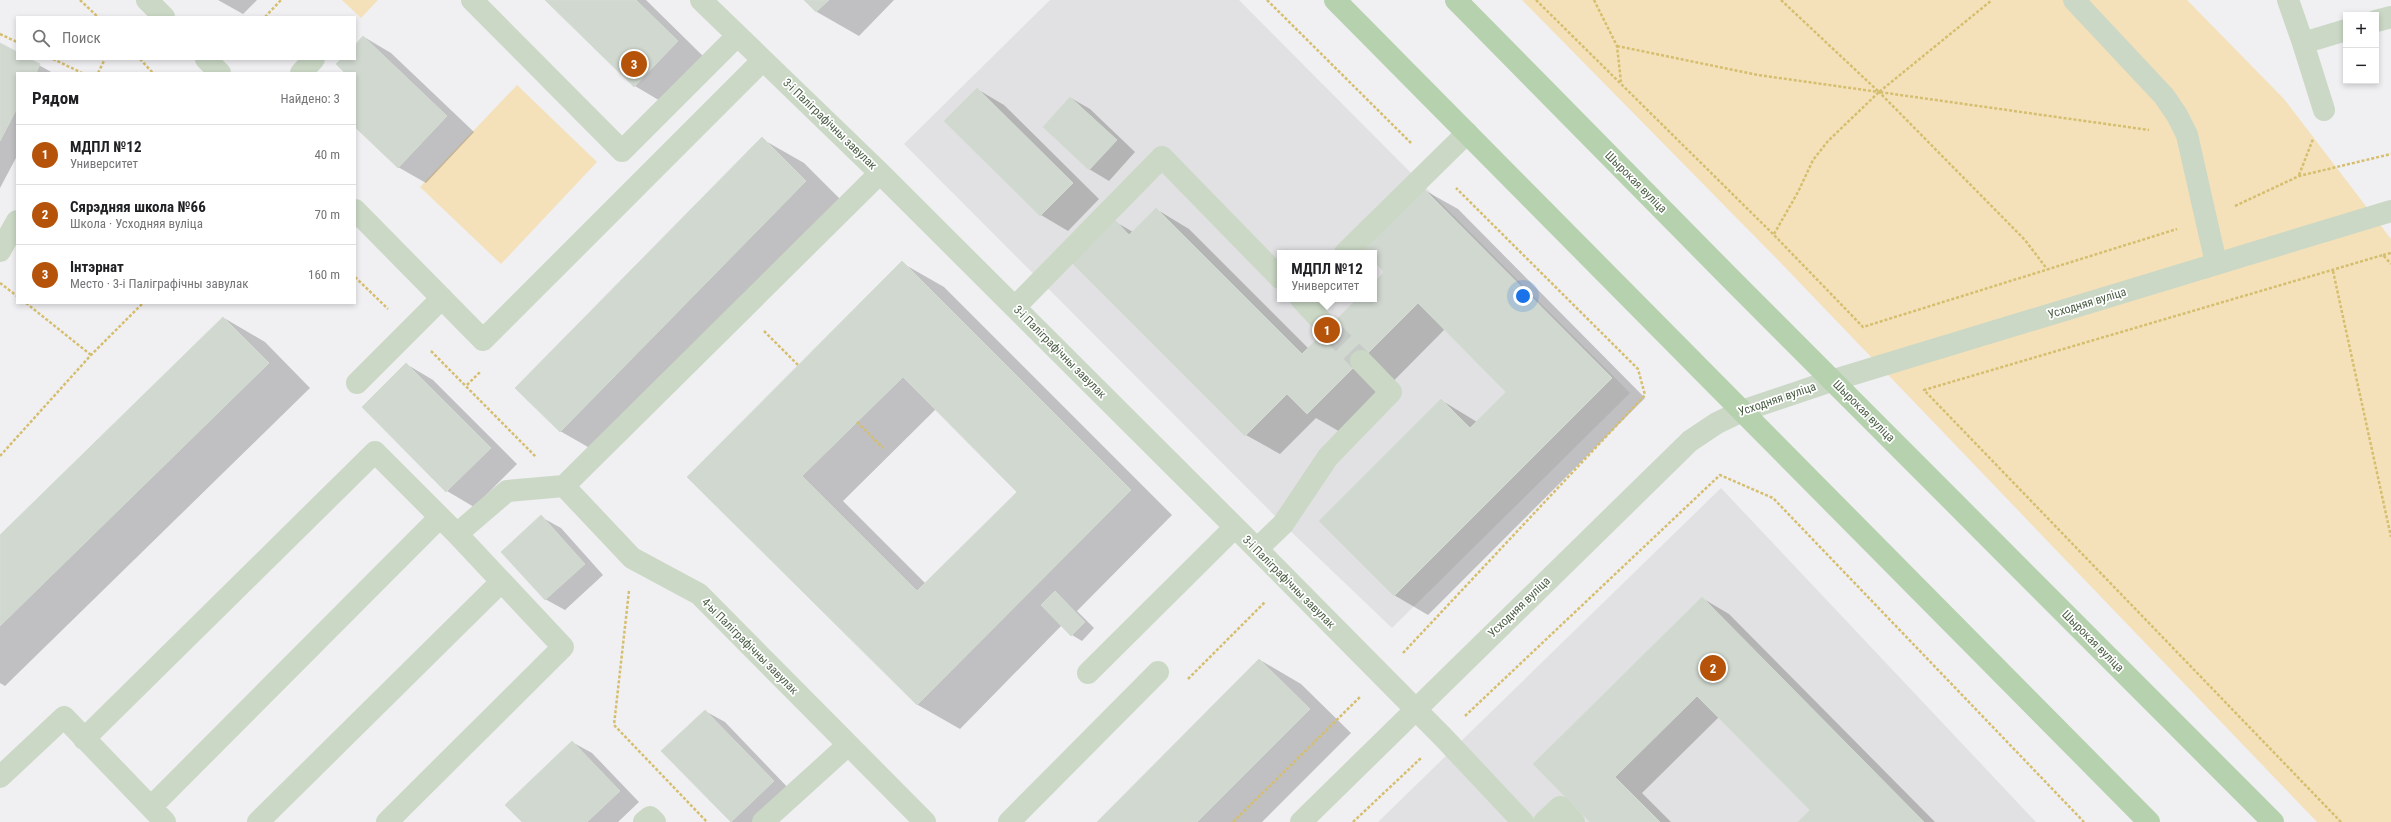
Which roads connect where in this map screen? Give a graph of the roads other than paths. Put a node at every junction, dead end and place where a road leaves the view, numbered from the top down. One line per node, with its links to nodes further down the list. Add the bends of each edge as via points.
1 (147, 0): 8 (street)
2 (472, 0): 12 (street, via 622,151)
3 (702, 0): 12 (street, 3-і Паліграфічны завулак)
4 (1335, 0): 20 (main road)
5 (1456, 0): 34 (main road, Шырокая вуліца)
6 (2074, 0): 27 (street, via 2164,96 2177,115 2187,135)
7 (2288, 0): 13 (street)
8 (163, 16)
9 (2391, 17): 10 (street)
10 (2379, 20)
11 (2343, 31): 13 (street)
12 (737, 36): 16 (street, 3-і Паліграфічны завулак)
13 (2303, 43): 19 (street)
14 (207, 60): 17 (street)
15 (313, 60): 18 (street)
16 (763, 60): 21 (street, 3-і Паліграфічны завулак); 29 (street, via 484,340)
17 (219, 72)
18 (302, 72)
19 (2324, 110)
20 (1467, 133): 25 (street); 36 (main road)
21 (880, 173): 31 (street, 3-і Паліграфічны завулак); 37 (street)
22 (356, 211): 29 (street)
23 (2391, 211): 27 (street, Усходняя вуліца)
24 (16, 222): 26 (street)
25 (1349, 250)
26 (0, 251)
27 (2216, 263): 34 (street, Усходняя вуліца)
28 (1277, 275): 31 (street, via 1162,157)
29 (442, 298): 35 (street)
30 (1304, 302): 32 (street)
31 (1015, 307): 39 (street, 3-і Паліграфічны завулак)
32 (1328, 328)
33 (1361, 361): 41 (street, via 1392,392 1328,457 1283,524)
34 (1834, 380): 36 (street, Усходняя вуліца); 62 (main road, Шырокая вуліца)
35 (357, 382)
36 (1742, 411): 45 (street, Усходняя вуліца, via 1717,423 1690,441); 61 (main road)
37 (564, 486): 40 (street, via 507,491); 47 (street, 4-ы Паліграфічны завулак, via 632,558 699,594)
38 (440, 517): 40 (street); 46 (street, via 375,452); 49 (street)
39 (1235, 527): 41 (street, 3-і Паліграфічны завулак); 44 (street)
40 (457, 534): 42 (street)
41 (1257, 549): 45 (street, 3-і Паліграфічны завулак)
42 (501, 582): 50 (street); 51 (street, via 563,647)
43 (1158, 672): 56 (street)
44 (1088, 673)
45 (1415, 709): 57 (street, Усходняя вуліца); 58 (street, 3-і Паліграфічны завулак)
46 (84, 739): 48 (street, via 64,718); 49 (street)
47 (848, 745): 54 (street); 55 (street, 4-ы Паліграфічны завулак)
48 (0, 776)
49 (158, 814)
50 (258, 822)
51 (387, 822)
52 (644, 822): 53 (street, via 650,817)
53 (655, 822)
54 (763, 822)
55 (924, 822)
56 (1009, 822)
57 (1301, 822)
58 (1523, 822)
59 (1544, 822): 60 (street, via 1560,807)
60 (1574, 822)
61 (2149, 822)
62 (2273, 822)

